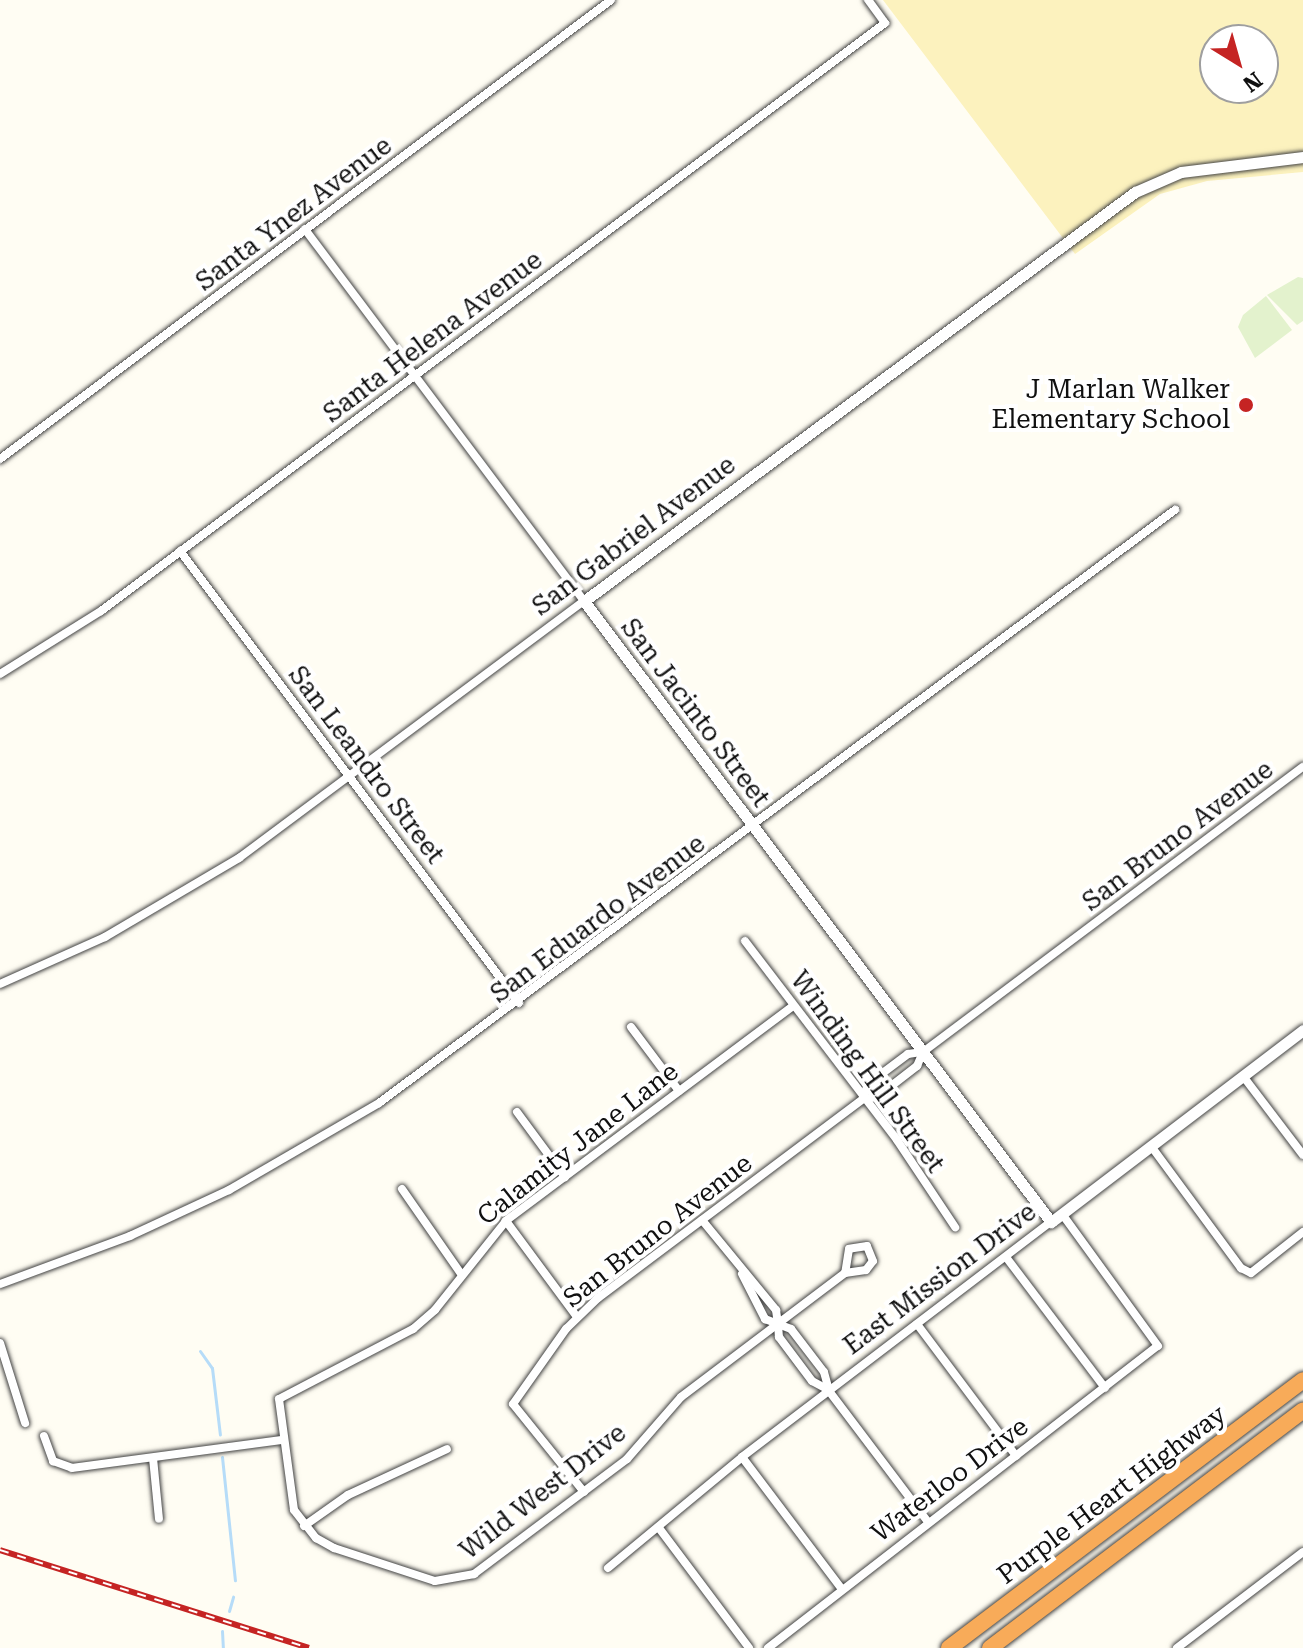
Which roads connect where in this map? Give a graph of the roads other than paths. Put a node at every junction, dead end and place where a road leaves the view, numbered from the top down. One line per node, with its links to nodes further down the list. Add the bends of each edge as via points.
1 (611, 0): 4 (street, Santa Ynez Avenue)
2 (868, 0): 5 (street, Santa Helena Avenue, via 885,23)
3 (1303, 157): 9 (street, San Gabriel Avenue, via 1181,172 1135,192)
4 (305, 229): 5 (street, San Jacinto Street); 6 (street, Santa Ynez Avenue)
5 (415, 376): 8 (street, Santa Helena Avenue); 9 (street, San Jacinto Street)
6 (0, 459)
7 (1175, 510): 13 (street, San Eduardo Avenue)
8 (180, 551): 10 (street, Santa Helena Avenue, via 91,617); 12 (street, San Leandro Street)
9 (584, 601): 12 (street, San Gabriel Avenue); 13 (street, San Jacinto Street)
10 (0, 674)
11 (1303, 767): 20 (street, San Bruno Avenue)
12 (350, 777): 15 (street, San Gabriel Avenue, via 177,897); 16 (street, San Leandro Street)
13 (753, 827): 16 (street, San Eduardo Avenue); 20 (street, San Jacinto Street)
14 (745, 941): 17 (street, Winding Hill Street)
15 (0, 984)
16 (519, 1003): 38 (street, San Eduardo Avenue, via 415,1079 278,1164 130,1236)
17 (793, 1006): 22 (street, Calamity Jane Lane); 23 (street, Winding Hill Street)
18 (631, 1027): 22 (street)
19 (1303, 1030): 21 (street, East Mission Drive)
20 (923, 1052): 23 (street, San Bruno Avenue, via 917,1066 877,1097); 23 (street, San Bruno Avenue, via 908,1054 868,1084); 32 (street, San Jacinto Street)
21 (1243, 1076): 25 (street, East Mission Drive); 26 (street)
22 (679, 1091): 27 (street, Calamity Jane Lane)
23 (863, 1099): 30 (street, San Bruno Avenue); 33 (street, Winding Hill Street)
24 (517, 1112): 27 (street)
25 (1151, 1146): 29 (street, East Mission Drive); 34 (street, via 1241,1268 1251,1273)
26 (1303, 1155)
27 (565, 1177): 31 (street, Calamity Jane Lane)
28 (402, 1189): 37 (street)
29 (1062, 1214): 32 (street, East Mission Drive); 44 (street, Waterloo Drive, via 1158,1346)
30 (702, 1220): 39 (street, San Bruno Avenue); 40 (street, via 776,1310)
31 (506, 1221): 37 (street, Calamity Jane Lane); 39 (street)
32 (1051, 1222): 35 (street, East Mission Drive)
33 (955, 1227)
34 (1303, 1232)
35 (1006, 1257): 41 (street, East Mission Drive); 44 (street)
36 (845, 1273): 40 (street, Wild West Drive)
37 (461, 1274): 49 (street, Calamity Jane Lane, via 435,1310 413,1329 279,1399)
38 (0, 1284)
39 (577, 1317): 54 (street, San Bruno Avenue, via 513,1404)
40 (778, 1324): 45 (street, via 779,1337 812,1381); 45 (street, via 791,1329 824,1372); 54 (street, Wild West Drive, via 681,1397 627,1459)
41 (917, 1324): 45 (street, East Mission Drive); 51 (street)
42 (0, 1343): 47 (street)
43 (1303, 1380): 64 (highway, Purple Heart Highway)
44 (1105, 1388): 51 (street, Waterloo Drive)
45 (829, 1391): 52 (street, East Mission Drive); 56 (street)
46 (1303, 1410): 65 (highway, Purple Heart Highway)
47 (25, 1423)
48 (44, 1436): 53 (street, via 49,1456 63,1468)
49 (283, 1440): 53 (street); 57 (street, via 290,1498)
50 (447, 1449): 57 (street, via 348,1495)
51 (1016, 1456): 56 (street, Waterloo Drive)
52 (742, 1457): 58 (street, East Mission Drive); 61 (street)
53 (153, 1458): 55 (street)
54 (584, 1492): 57 (street, Wild West Drive, via 487,1566 448,1581 334,1548)
55 (159, 1519)
56 (928, 1522): 61 (street, Waterloo Drive)
57 (304, 1526)
58 (659, 1528): 60 (street, East Mission Drive); 62 (street)
59 (1303, 1552): 66 (street)
60 (608, 1568)
61 (841, 1588): 63 (street, Waterloo Drive)
62 (749, 1648)
63 (768, 1648)
64 (949, 1648)
65 (990, 1648)
66 (1177, 1648)

